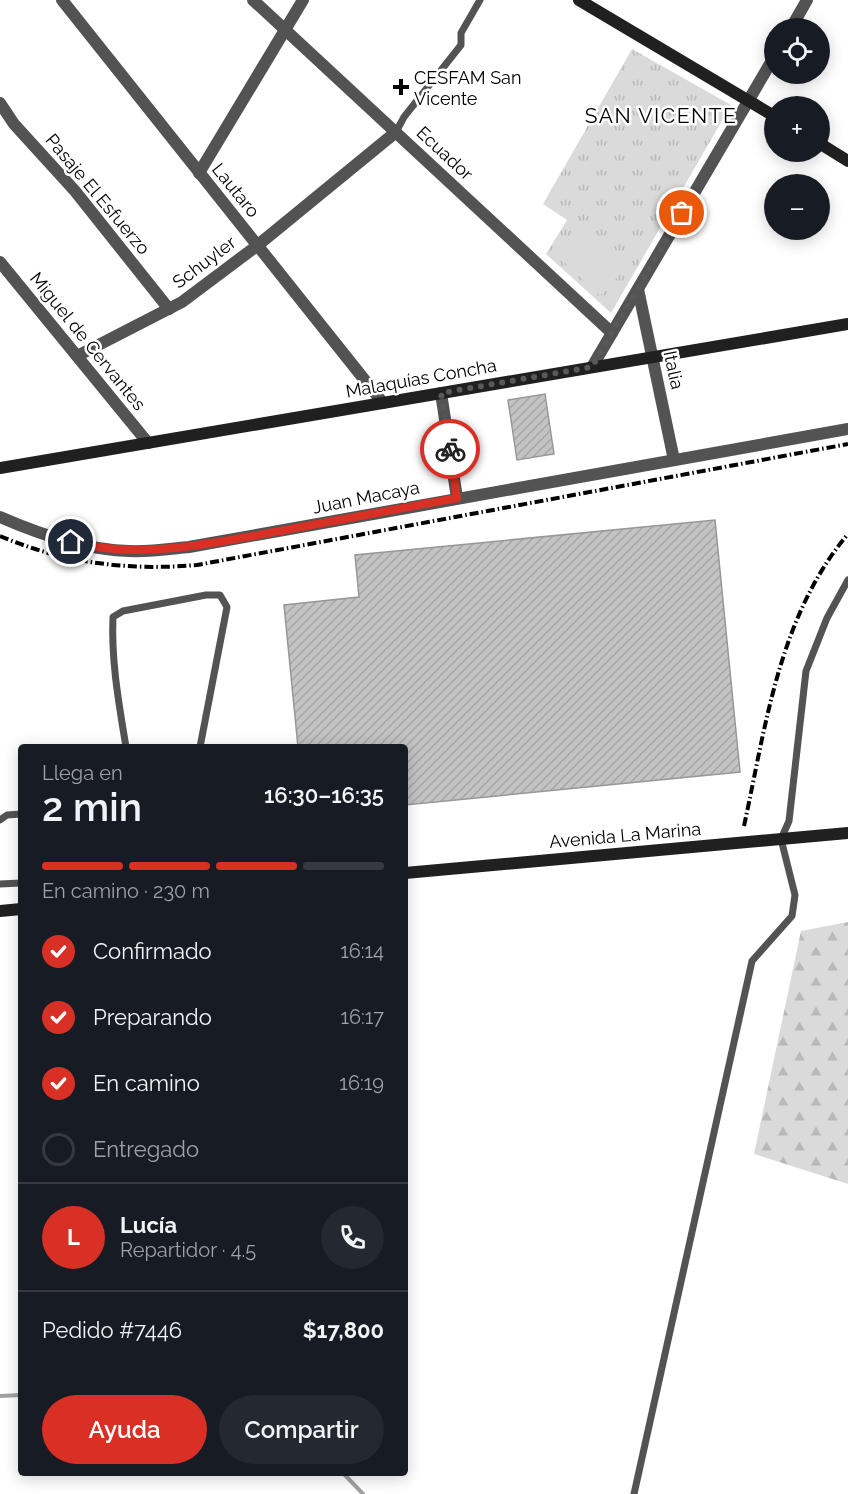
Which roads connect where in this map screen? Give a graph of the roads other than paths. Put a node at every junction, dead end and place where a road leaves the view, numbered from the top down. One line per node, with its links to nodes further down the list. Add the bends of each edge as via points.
1 (62, 0): 16 (street, Lautaro)
2 (253, 0): 8 (street, Ecuador)
3 (303, 0): 8 (street)
4 (480, 0): 13 (lane, via 461,33 461,45)
5 (579, 0): 10 (main road)
6 (807, 0): 7 (street)
7 (796, 18)
8 (286, 30): 13 (street, Ecuador); 16 (street)
9 (764, 74): 10 (street)
10 (748, 101): 12 (main road); 19 (street)
11 (0, 102): 20 (street, Pasaje El Esfuerzo, via 14,124 89,208)
12 (764, 110)
13 (396, 132): 17 (street, Schuyler); 22 (street, Ecuador)
14 (830, 150): 15 (main road)
15 (848, 161)
16 (198, 173): 17 (street, Lautaro)
17 (258, 245): 20 (street, Schuyler); 27 (street, Lautaro)
18 (0, 262): 23 (street, Miguel de Cervantes)
19 (638, 289): 22 (street); 24 (street, Italia)
20 (169, 309): 23 (street, Schuyler)
21 (848, 324): 24 (main road, Malaquías Concha)
22 (612, 333): 25 (street)
23 (77, 356): 29 (street, Miguel de Cervantes)
24 (653, 357): 25 (main road, Malaquías Concha); 30 (street, Italia)
25 (592, 367): 26 (main road, Malaquías Concha)
26 (441, 393): 27 (main road, Malaquías Concha); 32 (street)
27 (383, 403): 29 (main road, Malaquías Concha)
28 (848, 429): 30 (street, Juan Macaya)
29 (148, 443): 31 (main road, Malaquías Concha)
30 (674, 460): 32 (street, Juan Macaya)
31 (0, 468)
32 (457, 498): 33 (street, Juan Macaya, via 217,543 147,551 84,545)
33 (0, 518)
34 (848, 580): 40 (lane, via 827,618 806,671 789,821)
35 (126, 744): 36 (lane, via 112,640 113,617 133,609 219,595 227,607)
36 (201, 744)
37 (18, 814): 38 (lane)
38 (0, 820)
39 (848, 833): 40 (main road, Avenida La Marina)
40 (781, 839): 41 (main road, Avenida La Marina); 46 (lane, via 795,895 792,916 752,961)
41 (408, 873)
42 (18, 883): 43 (lane)
43 (0, 884)
44 (18, 909): 45 (main road)
45 (0, 911)
46 (634, 1494)

